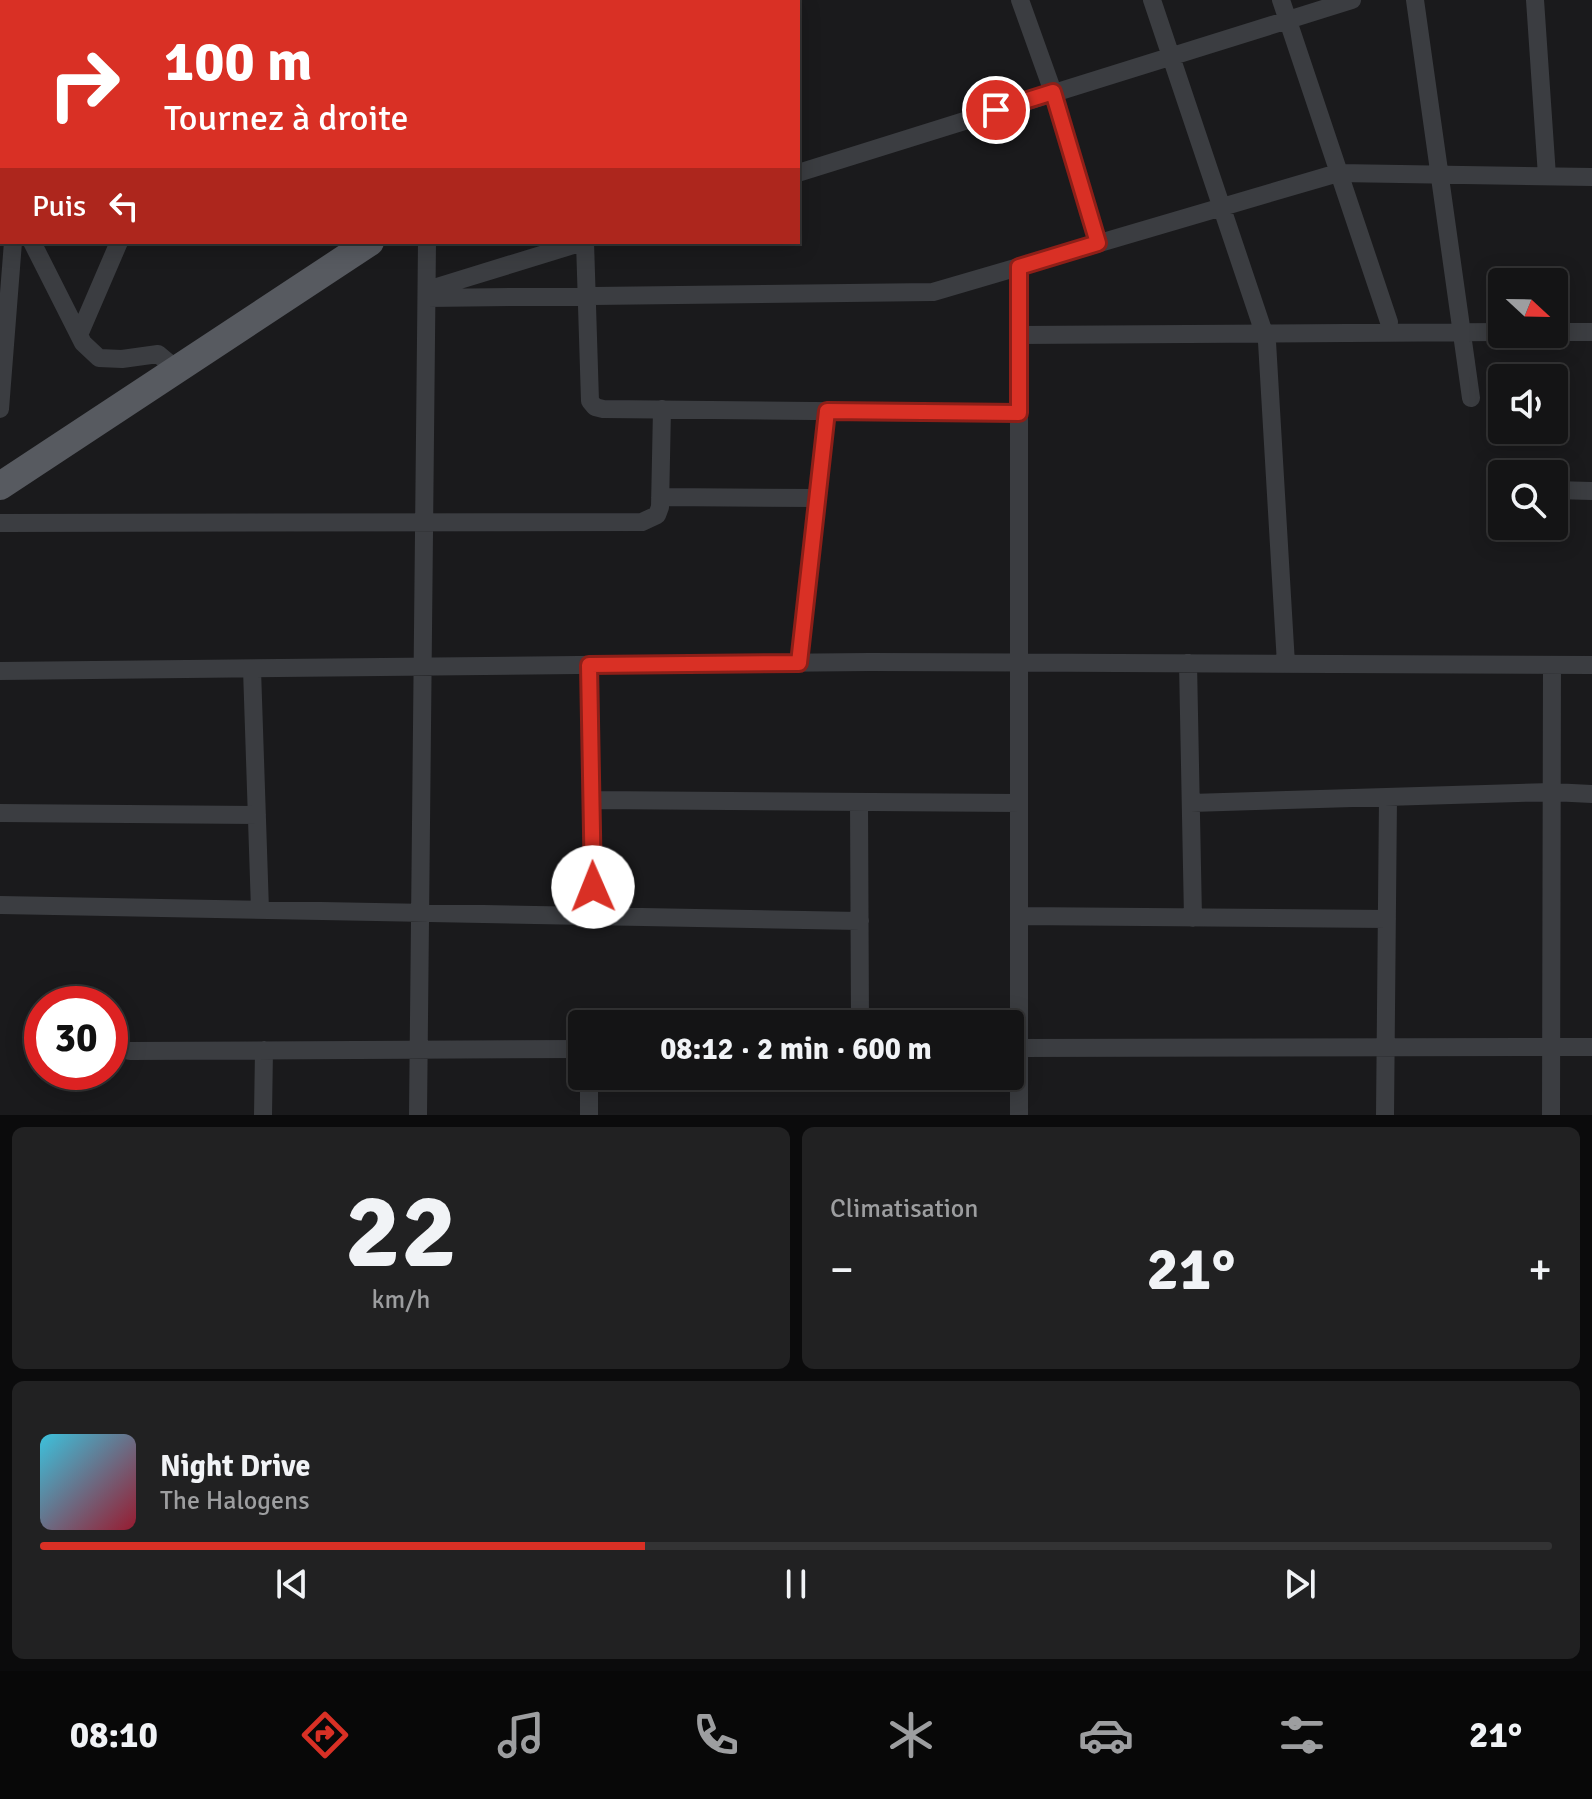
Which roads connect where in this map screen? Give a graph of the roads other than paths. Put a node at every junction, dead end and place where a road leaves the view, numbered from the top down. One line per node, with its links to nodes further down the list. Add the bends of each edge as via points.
1 (1020, 0): 9 (street)
2 (1152, 0): 8 (street)
3 (1281, 0): 7 (street)
4 (1352, 0): 7 (street)
5 (1415, 0): 12 (street)
6 (1535, 0): 13 (street)
7 (1288, 19): 8 (street); 11 (street)
8 (1171, 57): 9 (street); 15 (street)
9 (1053, 92): 10 (street); 16 (street)
10 (800, 172)
11 (1338, 173): 12 (street); 15 (street); 28 (street)
12 (1440, 175): 13 (street); 29 (street)
13 (1547, 176): 14 (street)
14 (1592, 177)
15 (1222, 207): 16 (street); 33 (street)
16 (1098, 243): 25 (street)
17 (13, 244): 36 (street)
18 (33, 244): 34 (street)
19 (118, 244): 34 (street)
20 (363, 244): 24 (main road)
21 (427, 244): 26 (street)
22 (578, 244): 26 (street)
23 (584, 244): 27 (street)
24 (336, 252): 37 (main road)
25 (1019, 267): 27 (street, via 933,292); 35 (street)
26 (427, 294): 27 (street); 48 (street)
27 (586, 295): 40 (street, via 590,401 603,409)
28 (1389, 322)
29 (1462, 332): 30 (street); 33 (street); 38 (street)
30 (1488, 332)
31 (1568, 332): 32 (street)
32 (1592, 332)
33 (1264, 333): 35 (street); 53 (street)
34 (79, 335): 37 (street, via 99,358 158,354)
35 (1019, 335): 42 (street)
36 (2, 353): 39 (street)
37 (176, 369): 43 (main road)
38 (1471, 398)
39 (0, 409)
40 (662, 409): 41 (street); 46 (street)
41 (827, 411): 42 (street); 47 (street)
42 (1019, 413): 50 (street)
43 (0, 486)
44 (1568, 490): 45 (street)
45 (1592, 491)
46 (660, 497): 47 (street); 48 (street, via 657,515 642,522)
47 (817, 498): 51 (street)
48 (425, 522): 49 (street); 57 (street)
49 (0, 523)
50 (1019, 662): 51 (street); 52 (street); 65 (street)
51 (799, 663): 54 (street)
52 (1188, 663): 53 (street); 66 (street)
53 (1286, 664): 55 (street)
54 (589, 665): 57 (street); 63 (street)
55 (1552, 665): 56 (street); 60 (street)
56 (1592, 665)
57 (423, 667): 58 (street); 71 (street)
58 (252, 669): 59 (street); 68 (street)
59 (0, 671)
60 (1552, 792): 61 (street); 62 (street); 79 (street)
61 (1592, 794)
62 (1388, 798): 66 (street); 75 (street)
63 (592, 800): 64 (street); 72 (street)
64 (859, 802): 65 (street); 76 (street)
65 (1019, 803): 73 (street)
66 (1191, 803): 74 (street)
67 (0, 813): 68 (street)
68 (257, 815): 70 (street)
69 (0, 905): 70 (street)
70 (260, 910): 71 (street)
71 (420, 913): 72 (street); 85 (street)
72 (594, 916): 76 (street)
73 (1019, 916): 74 (street); 78 (street)
74 (1193, 918): 75 (street)
75 (1387, 919): 82 (street)
76 (860, 921): 77 (street)
77 (860, 1010)
78 (1015, 1010)
79 (1551, 1047): 80 (street); 82 (street); 94 (street)
80 (1592, 1047)
81 (1024, 1048): 82 (street)
82 (1387, 1048): 93 (street)
83 (568, 1049): 85 (street)
84 (264, 1050): 85 (street); 86 (street); 89 (street)
85 (419, 1050): 90 (street)
86 (130, 1051)
87 (589, 1090): 91 (street)
88 (1017, 1090): 92 (street)
89 (263, 1115)
90 (418, 1115)
91 (589, 1115)
92 (1019, 1115)
93 (1385, 1115)
94 (1551, 1115)

